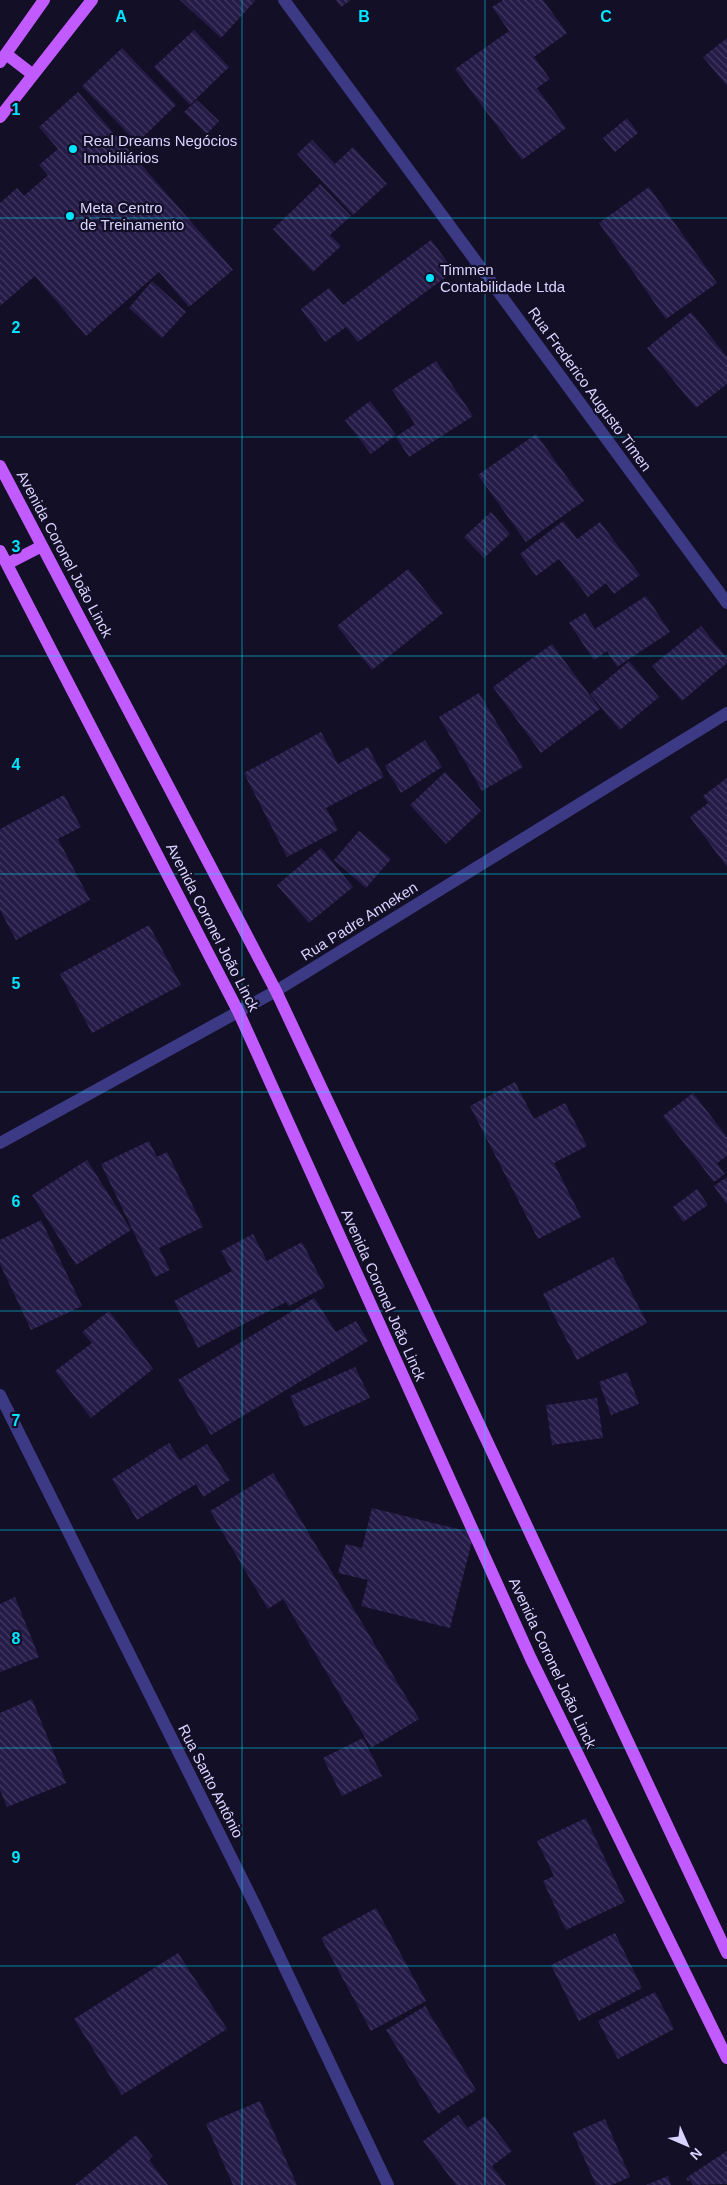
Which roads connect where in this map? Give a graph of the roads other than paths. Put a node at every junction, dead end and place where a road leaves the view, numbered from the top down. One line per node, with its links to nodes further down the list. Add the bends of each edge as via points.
1 (44, 0): 4 (main road)
2 (92, 0): 5 (main road)
3 (284, 0): 11 (street, Rua Frederico Augusto Timen)
4 (3, 58): 5 (main road)
5 (32, 74): 6 (main road)
6 (0, 117)
7 (0, 466): 8 (main road, Avenida Coronel João Linck)
8 (42, 546): 10 (main road); 13 (main road, Avenida Coronel João Linck)
9 (0, 551): 10 (main road, Avenida Coronel João Linck)
10 (6, 564): 14 (main road, Avenida Coronel João Linck)
11 (727, 603)
12 (727, 713): 13 (street, Rua Padre Anneken)
13 (276, 991): 14 (street, Rua Padre Anneken); 17 (main road, Avenida Coronel João Linck)
14 (238, 1011): 15 (street, Rua Padre Anneken); 18 (main road, Avenida Coronel João Linck, via 531,1659)
15 (0, 1143)
16 (0, 1394): 19 (street, Rua Santo Antônio, via 254,1902)
17 (727, 1953)
18 (727, 2058)
19 (388, 2185)

